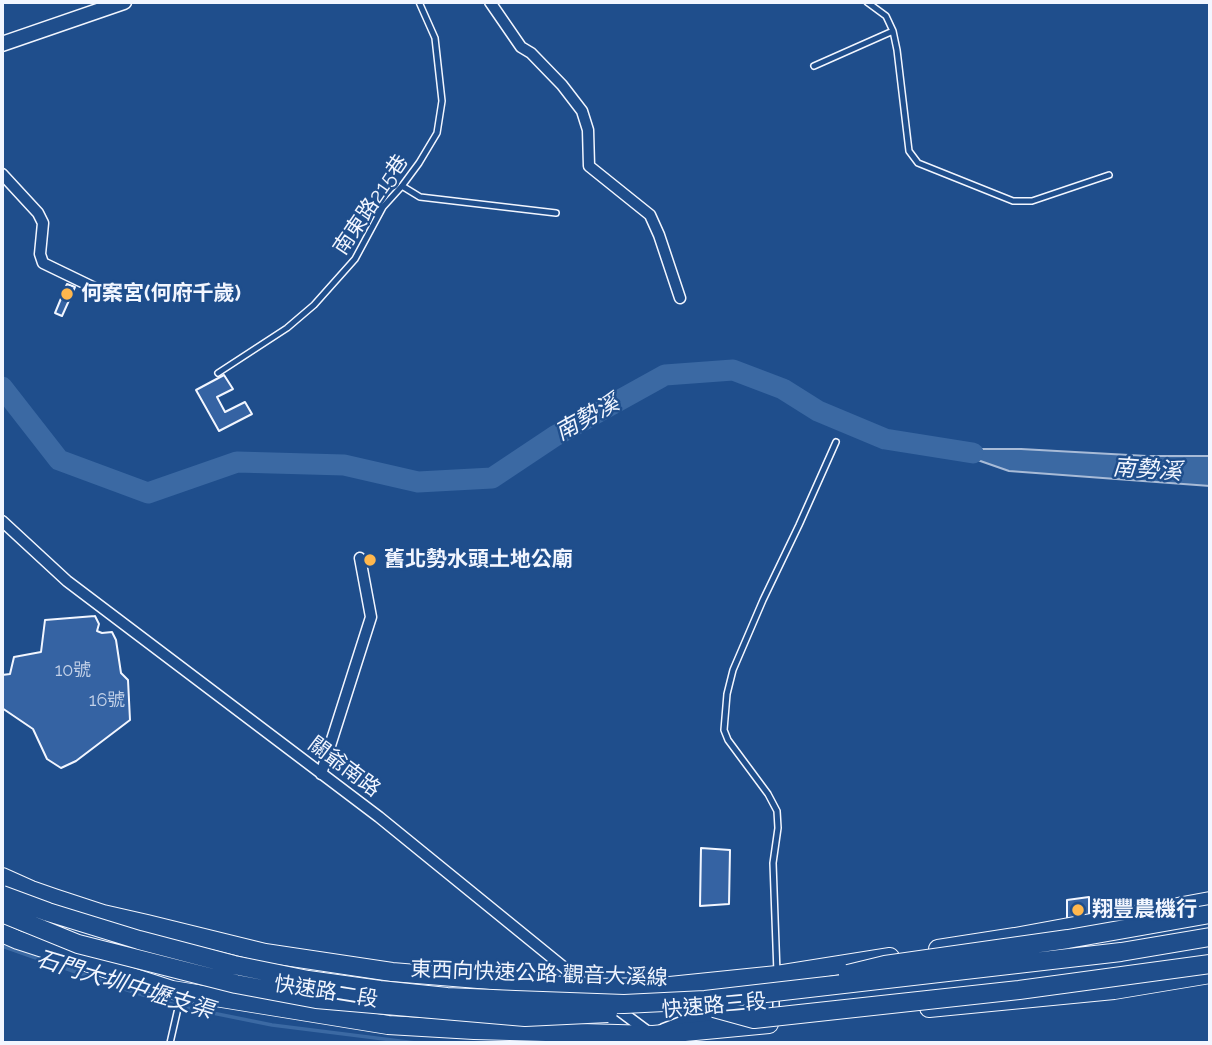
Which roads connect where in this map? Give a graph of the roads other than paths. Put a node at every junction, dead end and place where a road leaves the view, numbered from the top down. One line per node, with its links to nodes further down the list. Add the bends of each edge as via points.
1 (124, 2): 6 (street)
2 (419, 2): 10 (lane, 南東路215巷, via 435,38 442,101 437,133)
3 (490, 2): 13 (street, via 521,47 582,111 588,130 589,166 650,215)
4 (867, 2): 5 (lane, via 886,16)
5 (892, 31): 7 (lane); 9 (lane, via 909,151 918,163 1013,201 1032,201)
6 (2, 44)
7 (814, 66)
8 (2, 174): 12 (street, via 43,223 43,263)
9 (1109, 175)
10 (402, 186): 11 (lane, via 420,197); 14 (lane, 南東路215巷, via 383,207 355,259 314,305)
11 (556, 213)
12 (105, 293)
13 (680, 298)
14 (218, 373)
15 (836, 442): 34 (lane, via 753,623 727,694 724,730 728,740 776,811)
16 (2, 521): 18 (street, 關爺南路, via 67,581)
17 (360, 558): 18 (street, via 372,617)
18 (321, 774): 35 (street, 關爺南路)
19 (2, 877): 35 (main road, 快速路二段, via 103,914 265,953 392,972)
20 (2, 895): 34 (main road, 東西向快速公路 觀音大溪線, bridge, via 139,940 234,965 380,990 624,1004 705,1000)
21 (1210, 901): 24 (main road, 快速路三段)
22 (2, 913): 38 (main road, 東西向快速公路 觀音大溪線, bridge, via 78,944 316,999 525,1017)
23 (1210, 914): 34 (main road, bridge)
24 (1104, 919): 28 (street); 34 (main road, 快速路三段)
25 (1210, 926): 28 (street, 快速路三段)
26 (2, 933): 37 (main road, 快速路二段)
27 (1210, 937): 34 (main road, 東西向快速公路 觀音大溪線, bridge, via 1121,952)
28 (1108, 944): 32 (street); 34 (street, 快速路三段)
29 (1210, 948): 38 (main road, 東西向快速公路 觀音大溪線)
30 (1210, 956): 32 (street, 快速路三段)
31 (1210, 964): 38 (main road, bridge, via 754,1020)
32 (1112, 971): 36 (street); 39 (street, 快速路三段)
33 (1210, 974): 36 (main road, 快速路三段)
34 (777, 983): 35 (main road, 快速路三段, via 734,979); 39 (lane)
35 (589, 988): 40 (street, 關爺南路)
36 (1114, 990): 39 (main road, 快速路三段)
37 (182, 992): 40 (main road, 快速路二段, via 388,1025); 41 (lane)
38 (714, 1008)
39 (776, 1017): 40 (main road, 快速路三段)
40 (658, 1039)
41 (170, 1043)

